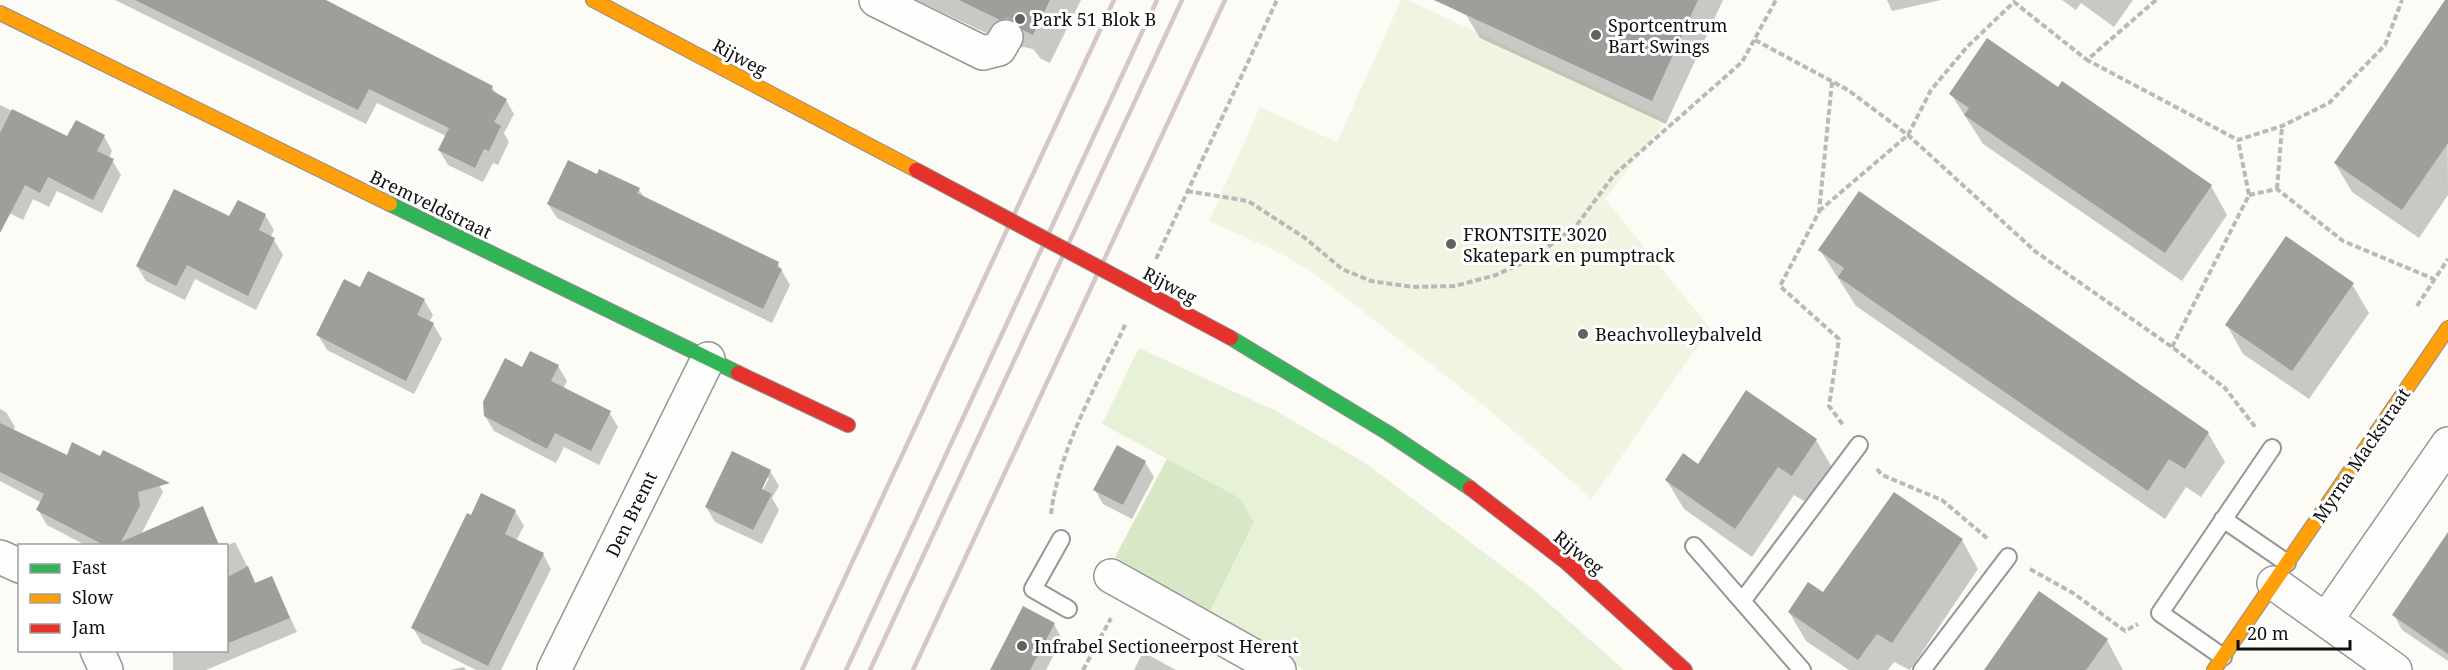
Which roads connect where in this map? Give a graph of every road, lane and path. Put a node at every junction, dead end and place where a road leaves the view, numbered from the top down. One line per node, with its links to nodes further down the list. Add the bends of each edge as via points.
1 (592, 0): 44 (street, Rijweg, bridge, via 1231,338 1372,423 1507,516 1631,617)
2 (876, 0): 7 (street, via 983,54 999,49)
3 (1776, 0): 8 (path)
4 (2156, 0): 9 (path)
5 (2402, 0): 11 (path, via 2385,45 2329,104)
6 (0, 13): 21 (street, Bremveldstraat)
7 (1005, 37)
8 (1755, 40): 10 (path); 15 (path, via 1742,62 1614,176 1576,225 1533,258 1496,275 1455,286 1413,287 1371,281 1342,269 1305,238 1248,201)
9 (2087, 60): 12 (path, via 2014,2 1967,46 1931,90); 13 (path)
10 (1833, 82): 12 (path); 17 (path)
11 (2282, 126): 13 (path); 14 (path)
12 (1908, 135): 17 (path); 20 (path, via 2036,252)
13 (2238, 140): 16 (path)
14 (2277, 189): 16 (path); 18 (path, via 2343,241)
15 (1187, 192)
16 (2249, 195): 20 (path)
17 (1818, 212): 24 (path, via 1780,286 1839,339 1829,406)
18 (2434, 279)
19 (2448, 328): 32 (street, Myrna Mackstraat)
20 (2172, 347): 25 (path, via 2225,388)
21 (708, 359): 22 (street, Bremveldstraat); 41 (street, Den Bremt)
22 (848, 425)
23 (2448, 444): 37 (street)
24 (1859, 445): 30 (path, via 1882,475 1942,500); 34 (lane)
25 (2272, 448): 26 (lane)
26 (2223, 519): 32 (lane); 36 (lane)
27 (1061, 538): 35 (lane, via 1033,590)
28 (1694, 546): 34 (lane)
29 (0, 557): 31 (street)
30 (2008, 557): 36 (path, via 2073,593 2125,631); 46 (lane)
31 (18, 565)
32 (2281, 573): 37 (street); 39 (street, Myrna Mackstraat)
33 (1111, 576): 42 (path, via 1120,601); 43 (street)
34 (1743, 600): 45 (lane)
35 (1068, 609)
36 (2160, 613): 39 (lane)
37 (2326, 620): 47 (street)
38 (97, 652): 40 (street)
39 (2218, 663)
40 (106, 670)
41 (554, 670)
42 (1083, 670)
43 (1279, 670)
44 (1685, 670)
45 (1802, 670)
46 (1922, 670)
47 (2395, 670)

